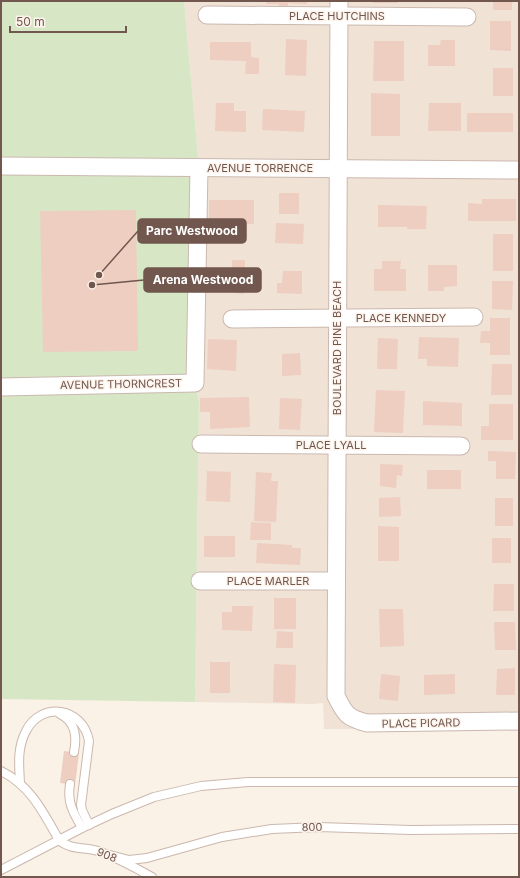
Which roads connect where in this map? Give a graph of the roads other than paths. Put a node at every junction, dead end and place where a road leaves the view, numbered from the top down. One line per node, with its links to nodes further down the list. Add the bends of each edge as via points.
1 (339, 9): 2 (street, PLACE HUTCHINS); 3 (street, PLACE HUTCHINS); 6 (street, BOULEVARD PINE BEACH)
2 (207, 15)
3 (467, 17)
4 (1, 166): 5 (street, AVENUE TORRENCE)
5 (199, 168): 6 (street, AVENUE TORRENCE); 11 (street, AVENUE THORNCREST, via 195,383)
6 (338, 169): 7 (street, AVENUE TORRENCE); 9 (street, BOULEVARD PINE BEACH)
7 (519, 170)
8 (474, 317): 9 (street, PLACE KENNEDY)
9 (338, 318): 10 (street, PLACE KENNEDY); 13 (street, BOULEVARD PINE BEACH)
10 (232, 319)
11 (1, 387)
12 (201, 444): 13 (street, PLACE LYALL)
13 (337, 446): 14 (street, PLACE LYALL); 16 (street, BOULEVARD PINE BEACH)
14 (461, 446)
15 (200, 581): 16 (street, PLACE MARLER)
16 (336, 582): 17 (street, BOULEVARD PINE BEACH)
17 (336, 696): 19 (street, PLACE PICARD, via 347,716 367,723)
18 (52, 712): 20 (lane, via 65,716 74,728); 23 (lane, via 33,720 24,734 19,751); 25 (lane, via 77,718 87,733 88,750 81,804)
19 (519, 721)
20 (74, 752)
21 (1, 771): 23 (lane)
22 (519, 782): 25 (lane, via 223,783 154,797)
23 (20, 783): 27 (lane, via 43,812)
24 (70, 784): 25 (lane, via 70,805)
25 (86, 826): 27 (lane)
26 (519, 829): 28 (lane, 800, via 418,830 318,826 272,829 222,837 147,858 129,860)
27 (59, 840): 28 (lane, 908, via 68,846 97,850); 29 (lane)
28 (110, 855): 30 (lane, 908)
29 (1, 870)
30 (152, 877)

